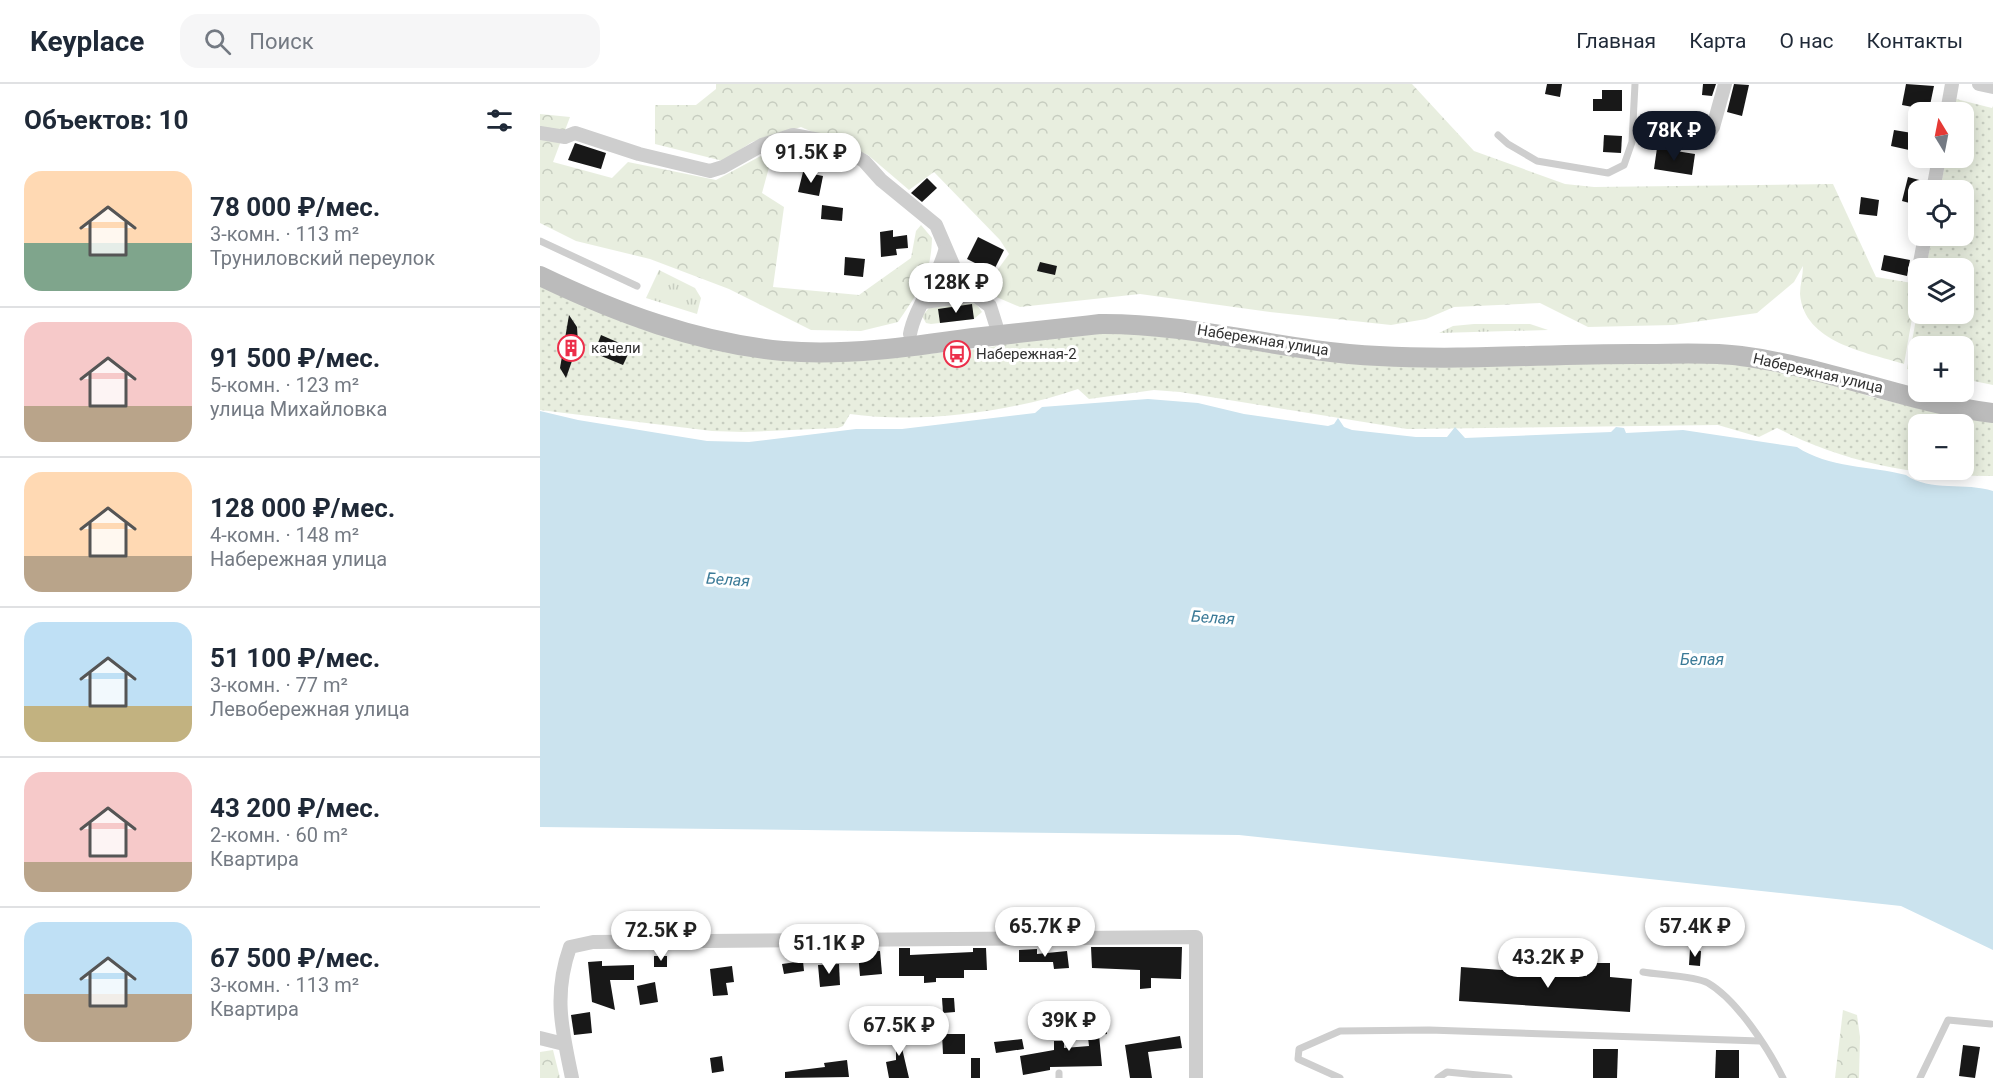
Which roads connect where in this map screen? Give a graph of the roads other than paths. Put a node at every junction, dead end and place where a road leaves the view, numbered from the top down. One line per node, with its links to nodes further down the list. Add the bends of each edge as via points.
1 (1635, 84): 9 (lane, via 1632,142 1624,165 1608,173 1536,161)
2 (1725, 84): 7 (street, via 1713,127 1706,137)
3 (1952, 84): 6 (street)
4 (1979, 84): 5 (street)
5 (1993, 87)
6 (1949, 102)
7 (1692, 130)
8 (540, 133): 11 (street, via 565,137 574,133 710,171 762,145 793,135 830,142 864,160 881,180 936,225)
9 (1498, 135)
10 (540, 241): 15 (lane)
11 (945, 251): 14 (street); 16 (street)
12 (540, 261): 15 (street, Набережная улица)
13 (540, 276): 15 (street, Набережная улица)
14 (975, 295): 16 (street); 17 (street, via 990,306)
15 (628, 300): 18 (street, Набережная улица, via 678,319 757,335 832,339); 22 (street, Набережная улица, via 674,330 724,342 800,352 864,351 1129,324 1192,329 1380,356 1719,354 1791,364)
16 (924, 302): 18 (street, via 912,321)
17 (996, 325): 18 (street, Набережная улица); 19 (street, Набережная улица, via 1130,315 1380,344 1732,344 1791,352)
18 (910, 334)
19 (1908, 383)
20 (1974, 398): 21 (street)
21 (1993, 402)
22 (1993, 412)
23 (1643, 972): 26 (lane, via 1707,982 1734,1005)
24 (1991, 1024): 34 (lane, via 1948,1020)
25 (540, 1038): 27 (street)
26 (1760, 1041): 30 (lane, via 1429,1030 1340,1031 1299,1049 1298,1059); 33 (lane)
27 (564, 1044): 28 (street); 29 (street, via 559,993 563,966 570,947 593,942 1196,937)
28 (572, 1078)
29 (1196, 1078)
30 (1340, 1078)
31 (1437, 1078): 32 (lane, via 1447,1072)
32 (1509, 1078)
33 (1784, 1078)
34 (1920, 1078)

